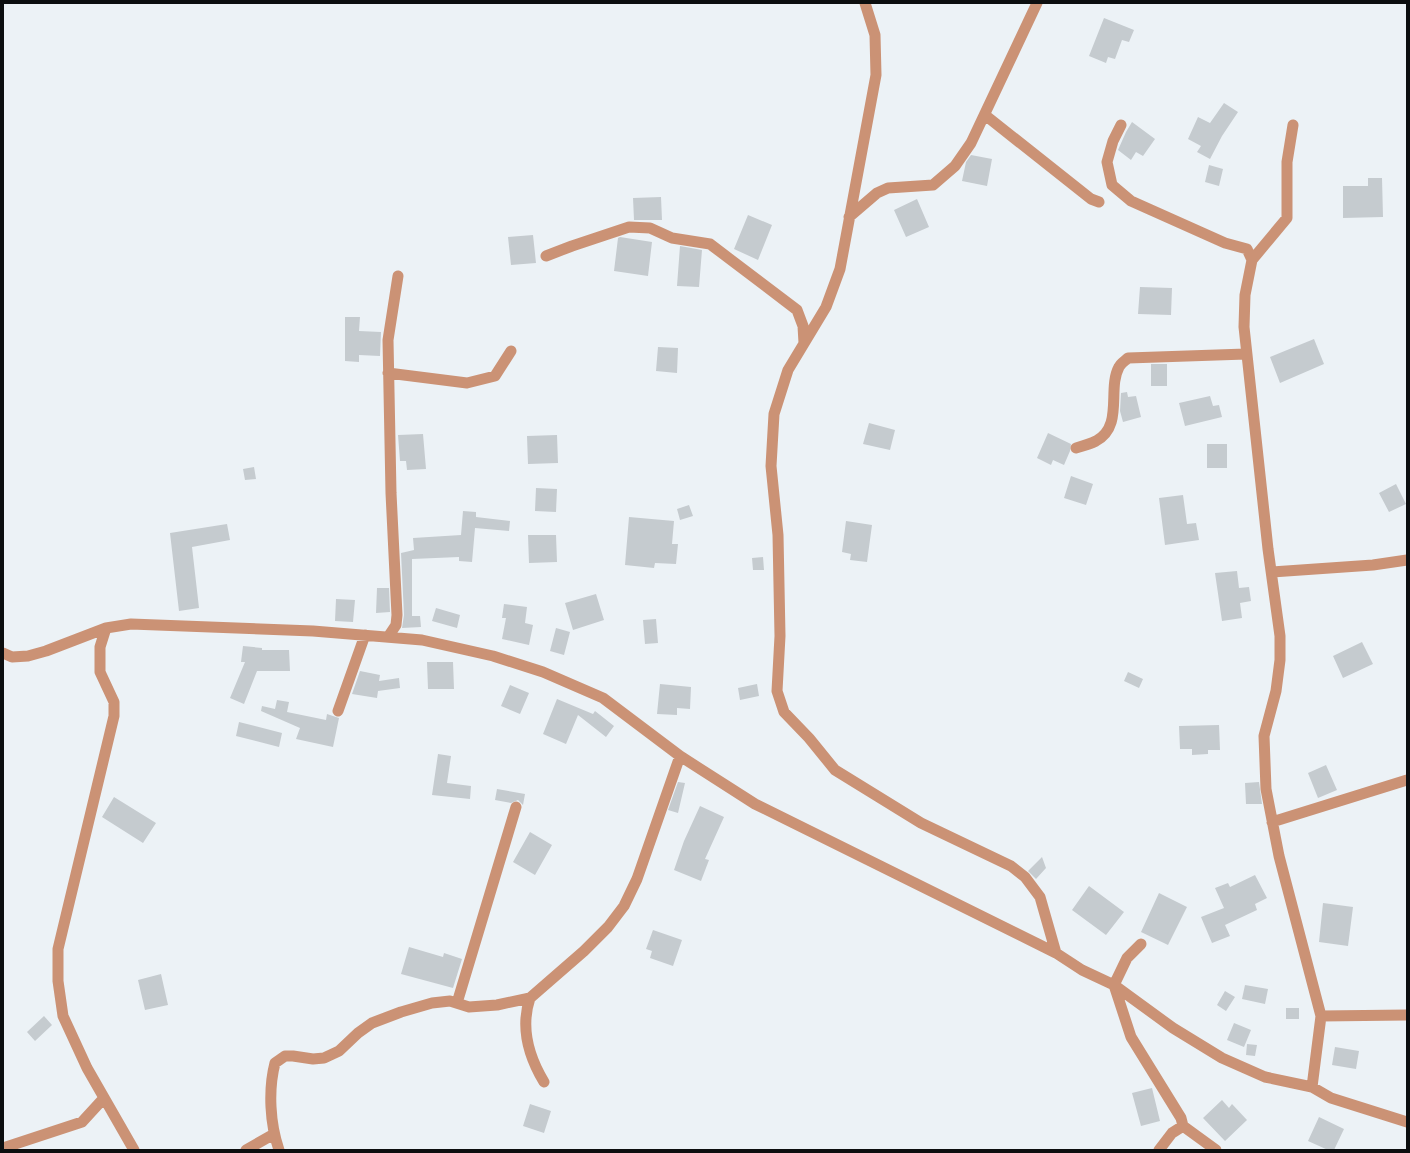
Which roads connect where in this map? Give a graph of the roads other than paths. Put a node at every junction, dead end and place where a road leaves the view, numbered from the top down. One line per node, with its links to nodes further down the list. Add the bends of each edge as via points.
1 (864, 3): 7 (street, via 875,35 876,75)
2 (1038, 3): 3 (street)
3 (985, 115): 6 (street, via 1091,199); 7 (street, via 971,142 945,176 933,185 888,188 878,193)
4 (1121, 125): 9 (street, via 1107,162 1112,185 1131,201 1225,243 1247,250)
5 (1293, 125): 9 (street, via 1287,162 1286,218)
6 (1099, 202)
7 (849, 218): 11 (street, via 840,269 826,307)
8 (546, 256): 11 (street, via 629,227 650,228 672,238 710,244 797,310 804,326)
9 (1252, 260): 13 (street, via 1245,295)
10 (398, 276): 14 (street, via 388,340)
11 (804, 344): 28 (street, via 788,370 774,414 771,466 778,535 780,636 777,691 784,712 835,770 921,823 1011,866 1026,877 1040,897)
12 (511, 351): 14 (street, via 495,376 467,383)
13 (1246, 354): 15 (street, via 1128,358 1120,366 1116,378 1112,421 1107,432 1097,440); 17 (street)
14 (388, 373): 20 (street, via 397,615 396,625)
15 (1076, 448)
16 (1407, 560): 17 (street)
17 (1272, 572): 26 (street, via 1280,648 1276,691 1264,736 1266,789)
18 (106, 628): 19 (street, via 138,624 314,630); 21 (street, via 28,656 12,657); 36 (street, via 100,647 100,672 114,702 114,716 58,949 58,981 63,1016)
19 (365, 635): 20 (street); 22 (street)
20 (388, 637): 23 (street, via 422,640 493,656 543,672 603,698)
21 (3, 653)
22 (338, 711)
23 (680, 756): 28 (street, via 755,804); 30 (street, via 637,879 624,906 584,951)
24 (1407, 780): 26 (street)
25 (516, 807): 31 (street)
26 (1272, 822): 33 (street)
27 (1141, 944): 29 (street, via 1127,958)
28 (1056, 952): 29 (street, via 1082,970)
29 (1114, 985): 35 (street, via 1173,1028 1222,1058 1265,1077); 38 (street, via 1131,1037 1175,1106 1182,1118)
30 (530, 998): 31 (street, via 497,1005 469,1007); 34 (street, via 527,1006 526,1039 533,1064)
31 (457, 1003): 39 (street, via 432,1003 401,1012 372,1024 338,1051 324,1058 285,1056 275,1063 272,1075)
32 (1407, 1015): 33 (street)
33 (1321, 1016): 35 (street)
34 (544, 1082)
35 (1312, 1087): 37 (street, via 1331,1098)
36 (104, 1098): 40 (street, via 82,1122); 41 (street)
37 (1407, 1122)
38 (1183, 1126): 44 (street, via 1172,1133); 45 (street)
39 (274, 1134): 42 (street); 43 (street)
40 (3, 1148)
41 (134, 1150)
42 (246, 1150)
43 (279, 1150)
44 (1159, 1150)
45 (1216, 1150)

